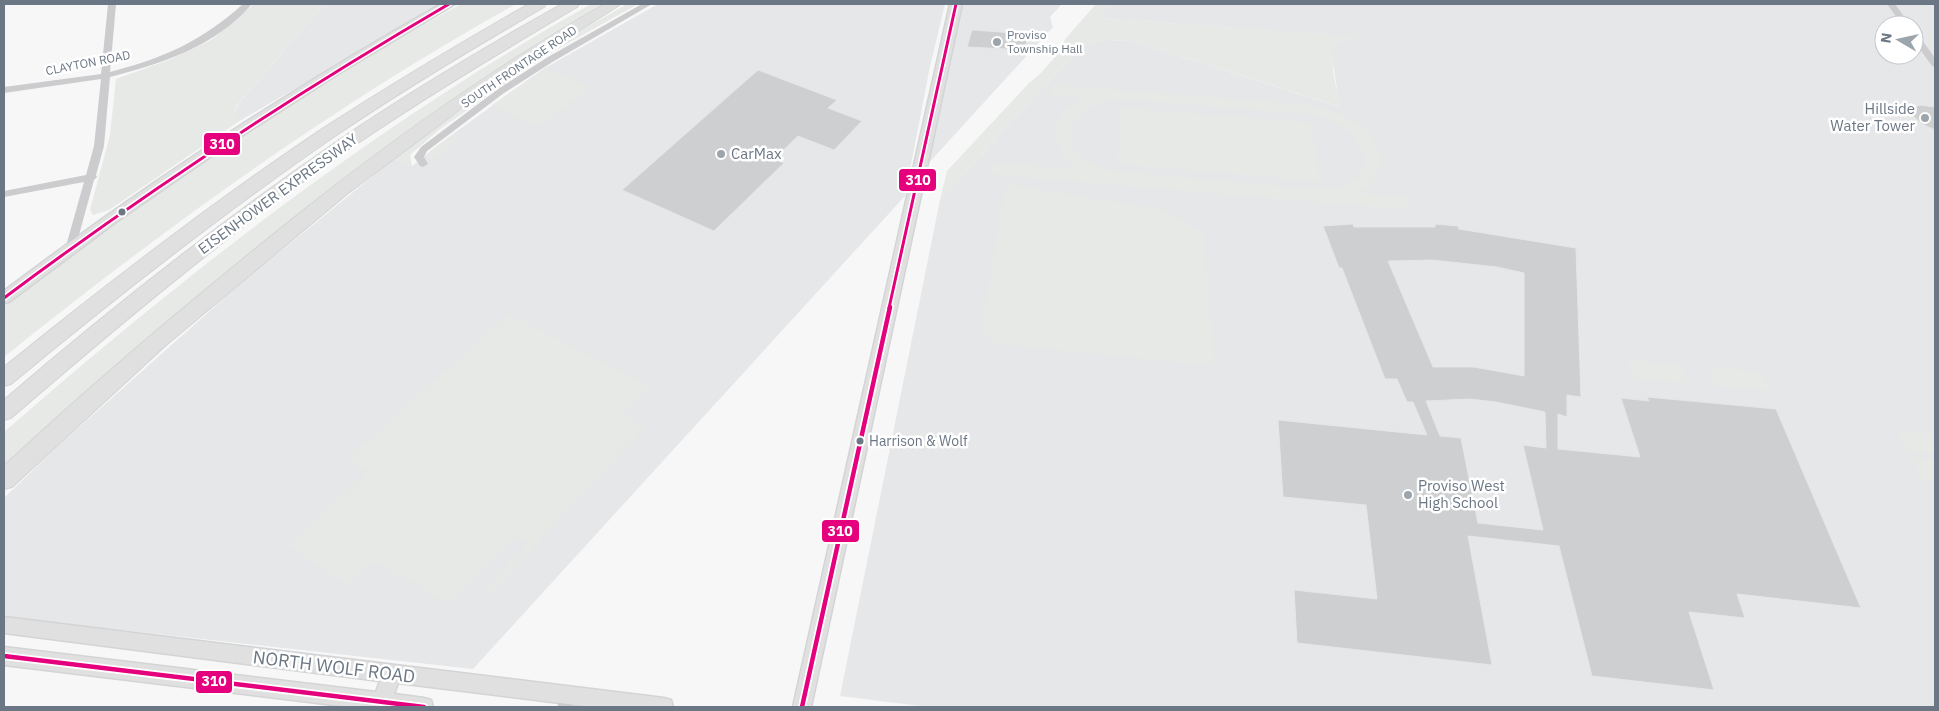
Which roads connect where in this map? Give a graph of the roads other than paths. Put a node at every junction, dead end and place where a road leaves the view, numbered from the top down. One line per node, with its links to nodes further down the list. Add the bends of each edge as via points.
1 (112, 4): 13 (street)
2 (248, 4): 13 (street, CLAYTON ROAD, via 218,31 189,48)
3 (449, 4): 18 (main road, via 280,104)
4 (539, 4): 20 (highway, EISENHOWER EXPRESSWAY, via 409,79 249,187 110,292)
5 (572, 4): 21 (highway, EISENHOWER EXPRESSWAY, via 421,94 312,167 109,322)
6 (614, 4): 22 (highway, via 501,72 338,191 139,357)
7 (648, 4): 15 (street, SOUTH FRONTAGE ROAD, via 575,44 502,91 424,149 419,157)
8 (956, 4): 30 (main road)
9 (1891, 4): 10 (street)
10 (1899, 15)
11 (1924, 49): 12 (street)
12 (1935, 64)
13 (107, 75): 14 (street, CLAYTON ROAD); 16 (street, via 102,132)
14 (4, 90)
15 (423, 164)
16 (92, 177): 17 (street); 18 (street)
17 (4, 194)
18 (71, 246): 19 (main road)
19 (4, 298)
20 (4, 378)
21 (4, 412)
22 (4, 480)
23 (4, 625): 25 (main road, NORTH WOLF ROAD)
24 (4, 656): 27 (main road, NORTH WOLF ROAD)
25 (392, 674): 26 (main road, NORTH WOLF ROAD); 27 (main road)
26 (567, 701): 29 (main road, NORTH WOLF ROAD)
27 (380, 705): 28 (main road, NORTH WOLF ROAD)
28 (424, 707)
29 (664, 707)
30 (802, 707)

